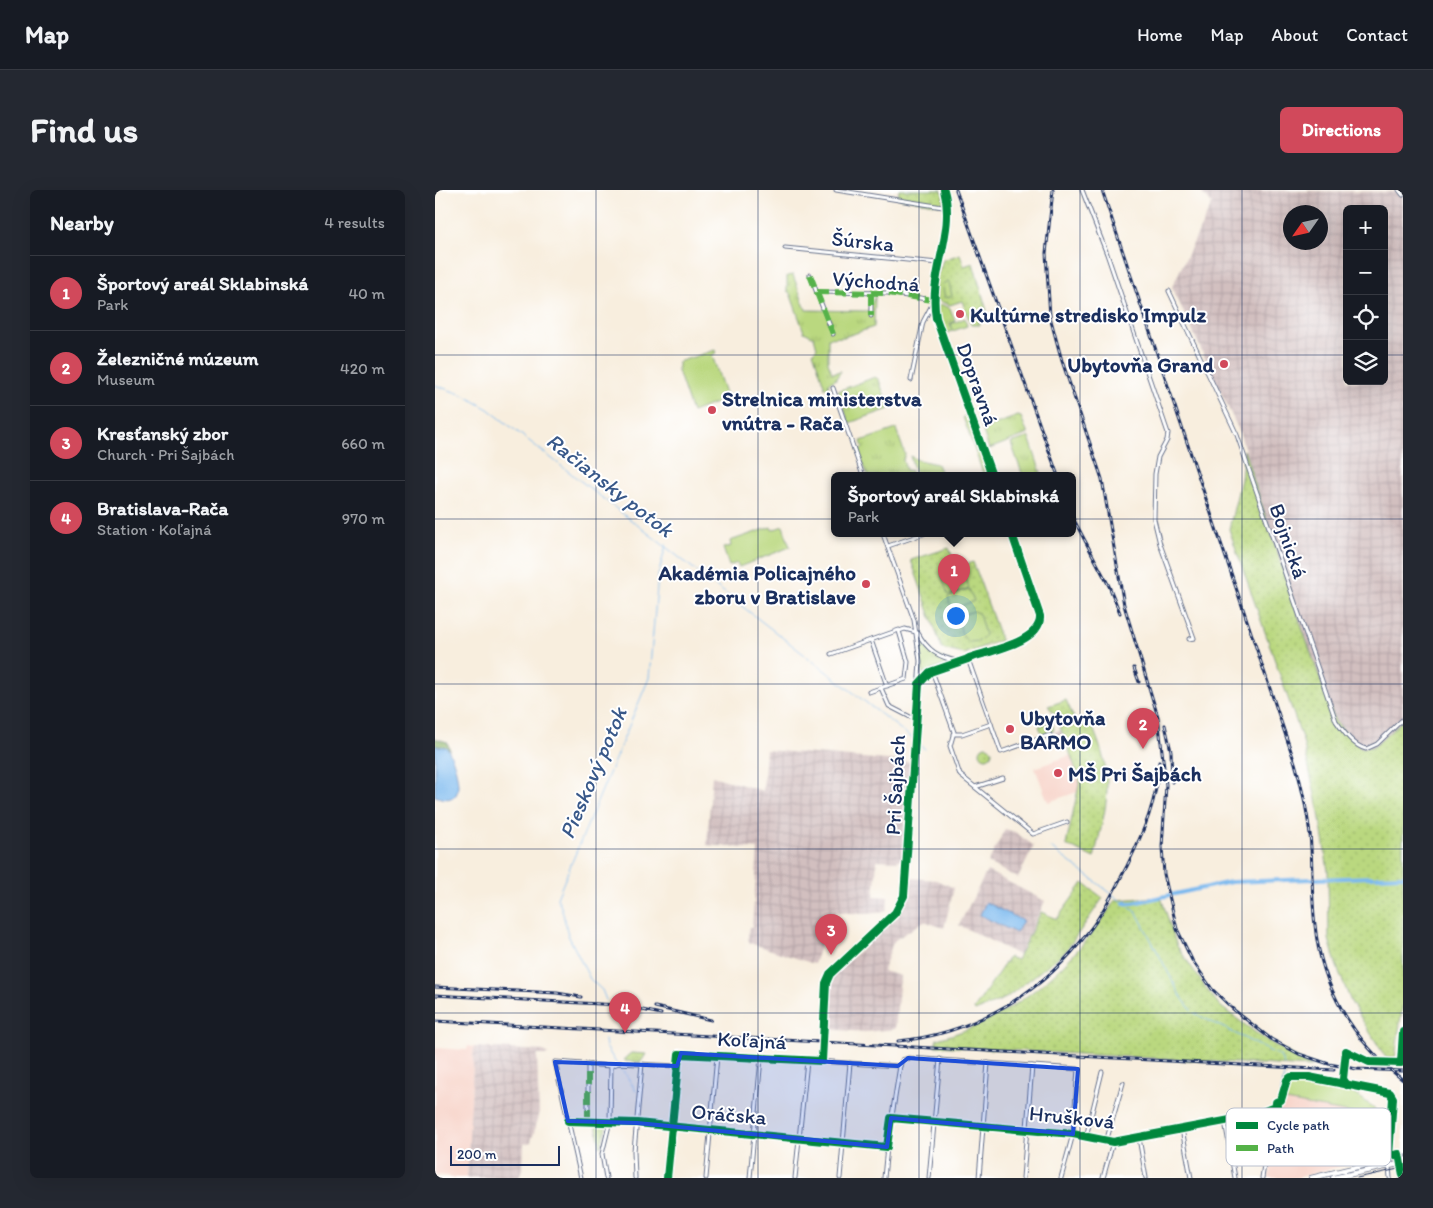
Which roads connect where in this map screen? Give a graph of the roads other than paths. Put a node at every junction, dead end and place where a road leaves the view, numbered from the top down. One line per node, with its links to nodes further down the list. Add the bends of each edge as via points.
1 (836, 190): 6 (street)
2 (944, 190): 6 (street, Východná)
3 (1082, 190): 26 (street, via 1168,433 1155,474 1154,518 1159,544 1194,638)
4 (1399, 190): 5 (street)
5 (1403, 195)
6 (949, 208): 8 (street, Východná)
7 (785, 248): 8 (street, Šúrska)
8 (938, 263): 13 (street, Východná)
9 (810, 275): 11 (street, Východná)
10 (1169, 291): 36 (street, Bojnická, via 1237,435 1336,720 1349,738 1366,749 1377,744)
11 (817, 292): 12 (street, Východná); 15 (street, Východná)
12 (871, 293): 13 (street, Východná); 14 (street)
13 (933, 302): 16 (street, Východná, via 923,322); 19 (street, Dopravná)
14 (871, 316)
15 (833, 334)
16 (911, 380)
17 (833, 388): 18 (street)
18 (862, 472)
19 (991, 472)
20 (884, 537): 23 (street)
21 (914, 537): 23 (street)
22 (1013, 537): 29 (street, via 1040,616 1038,629 1025,639)
23 (888, 546): 25 (street)
24 (900, 630): 25 (street); 27 (street); 33 (street, via 908,662 906,678)
25 (916, 631): 30 (street, via 933,652); 32 (street, Pri Šajbách)
26 (1189, 639)
27 (871, 640): 28 (street); 33 (street)
28 (831, 654)
29 (968, 658): 30 (street); 38 (street)
30 (959, 662): 31 (street)
31 (932, 671): 32 (street); 39 (street)
32 (919, 684): 37 (street, Pri Šajbách)
33 (887, 686): 34 (street)
34 (881, 688): 35 (street); 37 (street, via 889,706)
35 (869, 692)
36 (1403, 719)
37 (916, 720): 50 (street, Pri Šajbách, via 903,900 895,913 830,974)
38 (991, 724): 39 (street); 40 (street, via 1001,752)
39 (953, 734): 42 (street, via 950,746 960,775)
40 (1050, 735)
41 (1003, 778): 42 (street)
42 (975, 787): 44 (street)
43 (1067, 822): 44 (street)
44 (1033, 834): 45 (street)
45 (1039, 838)
46 (717, 1056): 47 (street, Koľajná); 56 (street, Koľajná, via 679,1054); 74 (street)
47 (761, 1058): 49 (street, Koľajná); 76 (street)
48 (939, 1059): 52 (street, Koľajná); 57 (street, Koľajná, via 906,1058); 68 (street)
49 (807, 1061): 50 (street, Koľajná); 80 (street)
50 (822, 1061): 51 (street, Koľajná)
51 (850, 1063): 57 (street, Koľajná); 81 (street)
52 (988, 1063): 58 (street, Koľajná); 70 (street)
53 (642, 1064): 55 (street); 56 (street); 69 (street)
54 (588, 1065): 55 (street); 64 (street, via 555,1062); 65 (street)
55 (611, 1066): 66 (street)
56 (677, 1066): 71 (street)
57 (900, 1066): 63 (street)
58 (1033, 1066): 75 (street); 77 (street, Koľajná, via 1078,1069)
59 (1103, 1072): 78 (street)
60 (1123, 1083): 82 (street)
61 (1277, 1106): 62 (street, Hrušková)
62 (1272, 1108)
63 (891, 1118): 68 (street, Hrušková); 84 (street)
64 (568, 1121): 65 (street, Oráčska); 87 (street)
65 (588, 1121): 66 (street, Oráčska)
66 (610, 1121): 69 (street, Oráčska); 88 (street, via 602,1154)
67 (1225, 1121): 72 (street); 73 (street, Hrušková)
68 (933, 1122): 70 (street, Hrušková); 96 (street)
69 (637, 1123): 71 (street, Oráčska); 89 (street)
70 (983, 1126): 75 (street, Hrušková); 97 (street)
71 (672, 1127): 74 (street, Oráčska); 90 (street)
72 (1226, 1127)
73 (1182, 1129): 79 (street, Hrušková); 102 (street)
74 (710, 1130): 76 (street, Oráčska); 91 (street)
75 (1027, 1130): 77 (street, Hrušková); 98 (street)
76 (754, 1134): 80 (street, Oráčska); 92 (street)
77 (1073, 1134): 78 (street, Hrušková); 99 (street)
78 (1086, 1138): 82 (street, Hrušková)
79 (1139, 1138): 83 (street, Hrušková); 101 (street)
80 (799, 1139): 81 (street, Oráčska); 93 (street)
81 (843, 1142): 84 (street, Oráčska); 94 (street)
82 (1106, 1142): 83 (street, Hrušková)
83 (1113, 1142): 100 (street)
84 (887, 1147): 95 (street)
85 (1358, 1166): 103 (main road)
86 (1389, 1166): 104 (main road); 105 (street)
87 (581, 1178)
88 (606, 1178)
89 (635, 1178)
90 (667, 1178)
91 (706, 1178)
92 (750, 1178)
93 (795, 1178)
94 (840, 1178)
95 (884, 1178)
96 (929, 1178)
97 (979, 1178)
98 (1023, 1178)
99 (1061, 1178)
100 (1103, 1178)
101 (1146, 1178)
102 (1191, 1178)
103 (1311, 1178)
104 (1333, 1178)
105 (1390, 1178)

